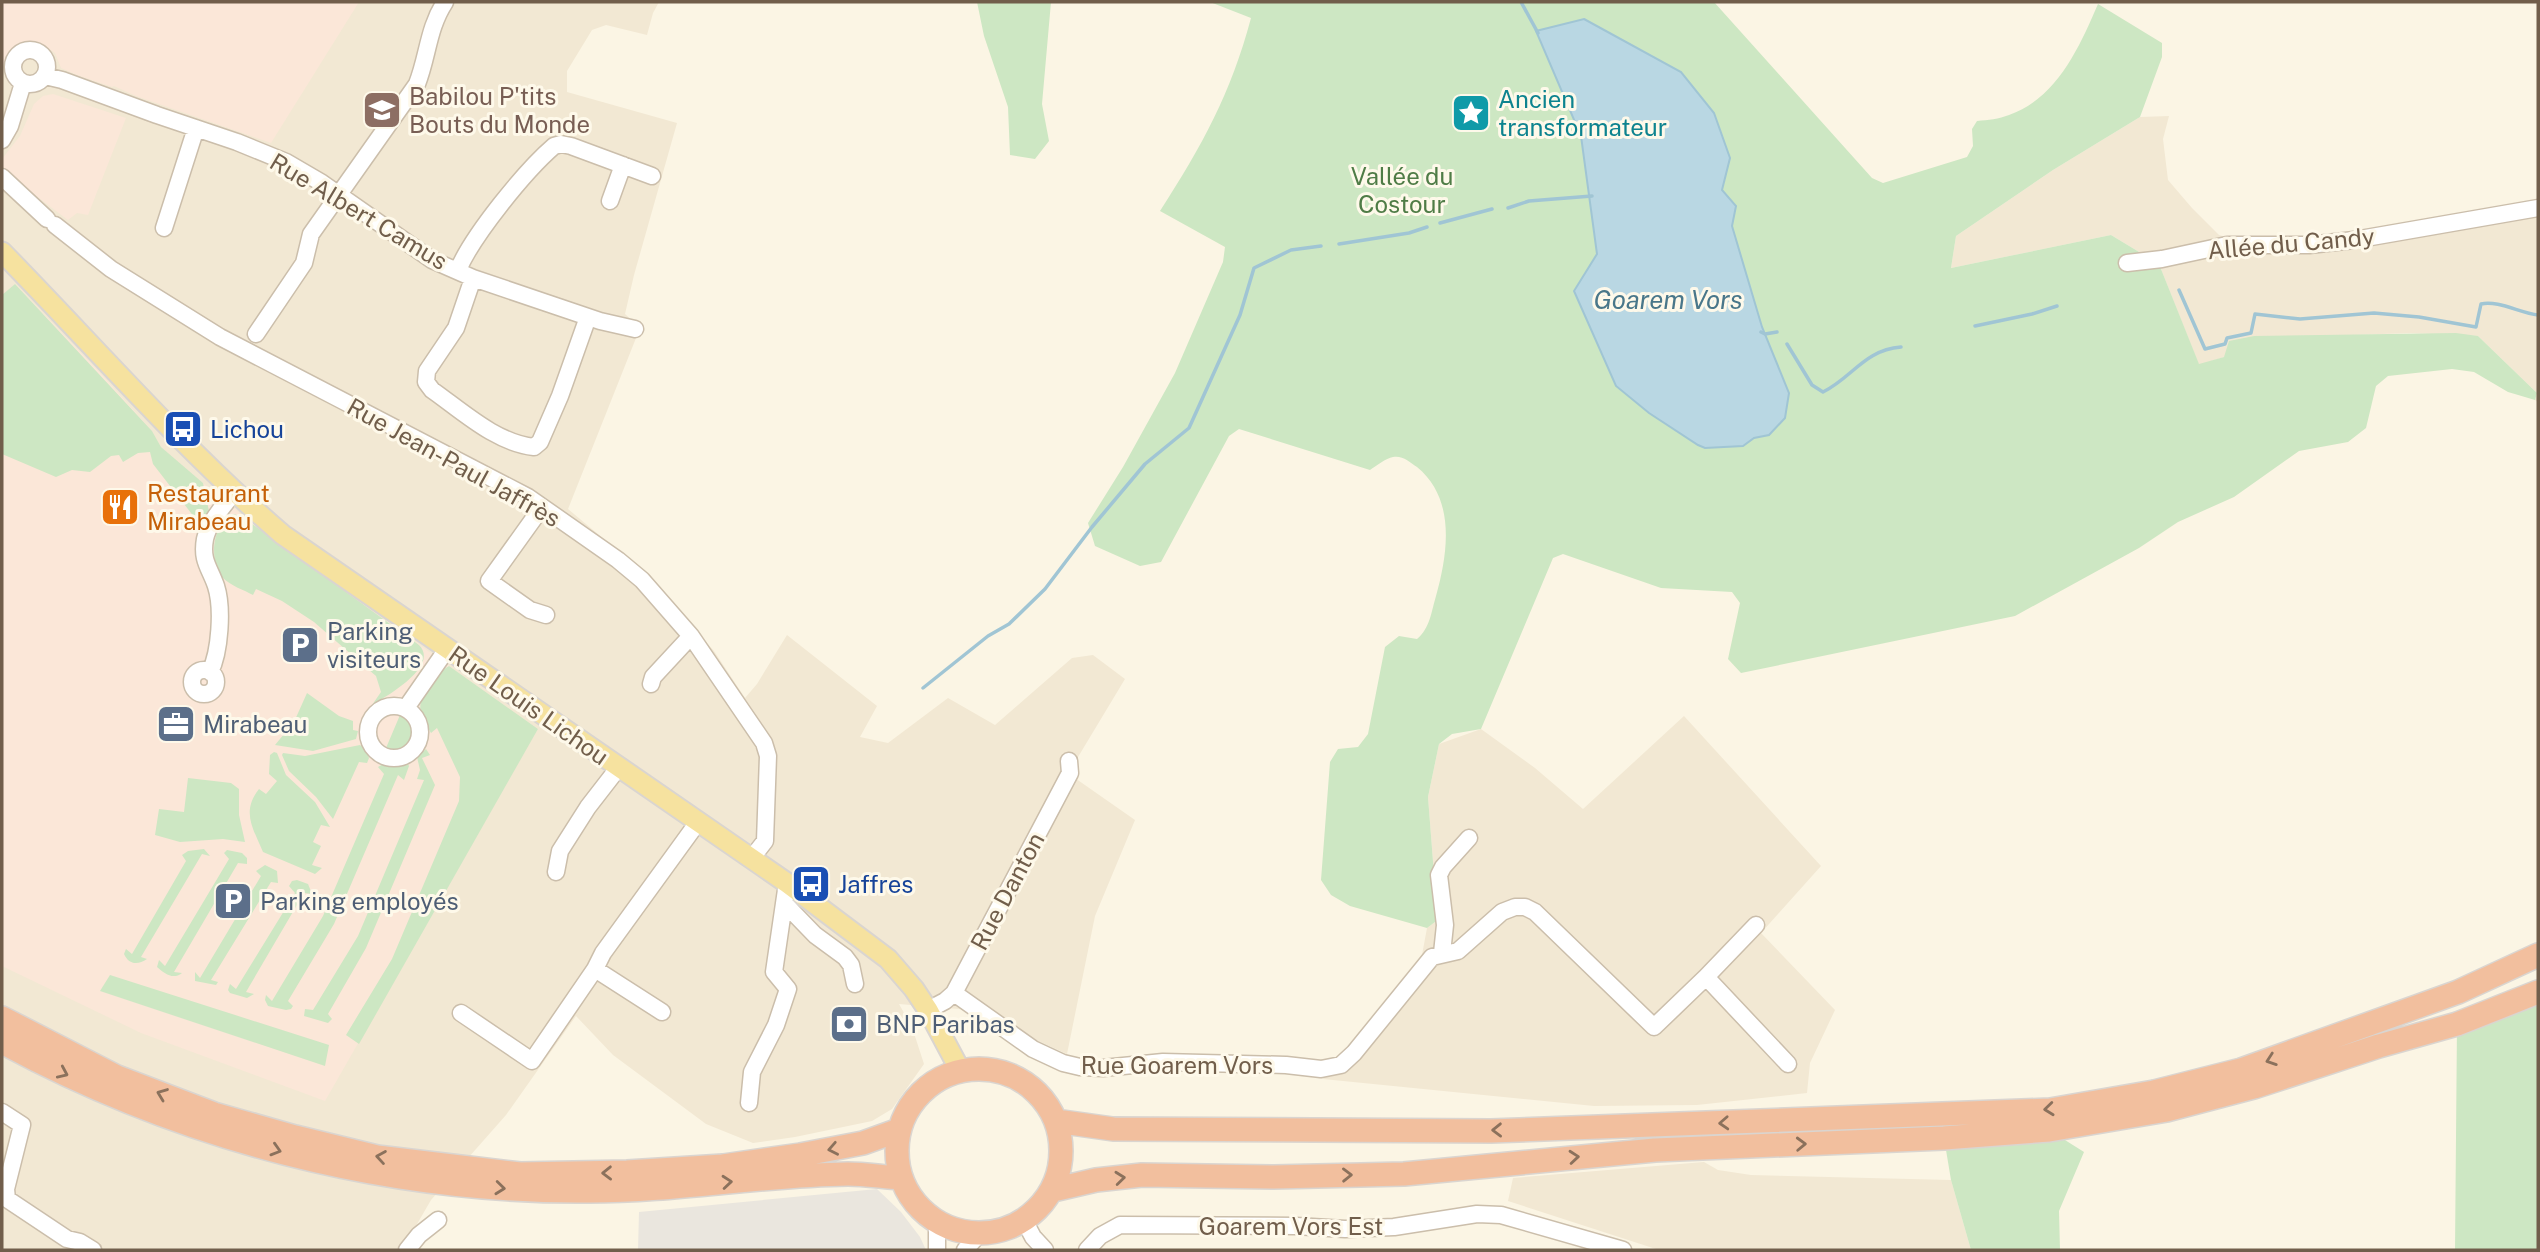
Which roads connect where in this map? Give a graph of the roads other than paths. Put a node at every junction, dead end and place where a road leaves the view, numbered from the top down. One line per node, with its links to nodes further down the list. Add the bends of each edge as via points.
1 (445, 2): 9 (street, via 431,29 417,84)
2 (45, 76): 3 (street, via 36,83); 3 (street, via 47,63 42,55 24,52 13,67); 4 (street, Rue Albert Camus)
3 (23, 83): 5 (street)
4 (196, 128): 9 (street, Rue Albert Camus, via 286,162); 12 (street)
5 (2, 139)
6 (623, 165): 7 (street); 10 (street); 15 (street, via 571,146 554,146 506,198)
7 (652, 176)
8 (2, 177): 21 (street, Rue Jean-Paul Jaffrès, via 111,269 220,337)
9 (339, 195): 15 (street, Rue Albert Camus, via 432,260); 19 (street, via 311,234 304,263)
10 (610, 201)
11 (2538, 208): 14 (street, Allée du Candy, via 2354,240 2227,245)
12 (164, 228)
13 (2, 252): 20 (main road, Rue Louis Lichou)
14 (2127, 262)
15 (458, 270): 16 (street, Rue Albert Camus)
16 (473, 278): 17 (street, Rue Albert Camus); 17 (street, via 456,328 427,371 426,382 495,433 527,446 540,442)
17 (588, 317): 18 (street, Rue Albert Camus)
18 (635, 329)
19 (256, 334)
20 (234, 492): 24 (main road, Rue Louis Lichou, via 283,535); 25 (street, via 205,539 205,562 216,585 220,620)
21 (542, 507): 22 (street, via 489,581 530,610); 23 (street, Rue Jean-Paul Jaffrès, via 642,580)
22 (546, 615)
23 (691, 636): 26 (street); 32 (street, Rue Jean-Paul Jaffrès, via 757,732 768,756 765,842)
24 (447, 649): 27 (street); 29 (main road, Rue Louis Lichou)
25 (210, 673)
26 (651, 684)
27 (406, 708)
28 (1069, 761): 45 (street, Rue Danton, via 1070,773)
29 (619, 767): 30 (main road, Rue Louis Lichou); 33 (street, via 560,851)
30 (698, 822): 32 (main road, Rue Louis Lichou); 40 (street)
31 (1469, 838): 38 (street, via 1439,875 1445,925)
32 (751, 859): 34 (main road, Rue Louis Lichou)
33 (556, 872)
34 (787, 883): 35 (street); 46 (main road, Rue Louis Lichou, via 888,959)
35 (784, 903): 43 (street, via 845,957); 55 (street, via 774,972 788,989 752,1072)
36 (1756, 925): 41 (street, Rue Goarem Vors)
37 (2538, 945): 50 (highway)
38 (1441, 953): 41 (street, Rue Goarem Vors, via 1458,951 1502,912 1525,907 1654,1027); 45 (street, Rue Goarem Vors, via 1420,970 1354,1054 1340,1065 1321,1069 1163,1062 1080,1067 1033,1049)
39 (2538, 955): 50 (highway, via 2458,992)
40 (595, 969): 47 (street); 48 (street, via 532,1062)
41 (1706, 977): 53 (street)
42 (2538, 979): 52 (highway)
43 (856, 984)
44 (2538, 992): 52 (highway, via 2458,1024)
45 (954, 993): 46 (street, Rue Danton)
46 (928, 1010): 54 (main road, Rue Louis Lichou)
47 (662, 1012)
48 (461, 1013)
49 (2, 1018): 58 (highway, one-way to 49, via 863,1143 800,1155 626,1172 520,1174 377,1157 214,1114 117,1077)
50 (2336, 1038): 57 (highway, one-way to 57, via 2241,1070 2154,1092 2050,1110 1478,1131 1113,1129)
51 (2, 1042): 59 (highway, one-way to 59, via 120,1098 208,1130 380,1175 520,1191 660,1188 850,1174)
52 (2379, 1046): 60 (highway, one-way to 52, via 1142,1175 1404,1174 1655,1150 2049,1130 2192,1103)
53 (1788, 1064)
54 (960, 1070): 57 (highway, via 984,1068 1028,1084); 58 (highway, via 921,1091)
55 (749, 1103)
56 (2, 1112): 65 (street, via 22,1125 7,1199 67,1239)
57 (1056, 1121): 60 (highway, via 1060,1163)
58 (899, 1130): 59 (highway)
59 (900, 1178): 63 (highway, via 921,1210)
60 (1052, 1190): 62 (highway)
61 (438, 1220): 66 (street)
62 (1024, 1220): 64 (highway); 68 (street)
63 (937, 1222): 64 (highway); 67 (street)
64 (973, 1242)
65 (93, 1250)
66 (407, 1250)
67 (937, 1250)
68 (1045, 1250)
69 (1087, 1250): 70 (street, Goarem Vors Est, via 1120,1225 1345,1230 1477,1214 1501,1216)
70 (1623, 1250)

